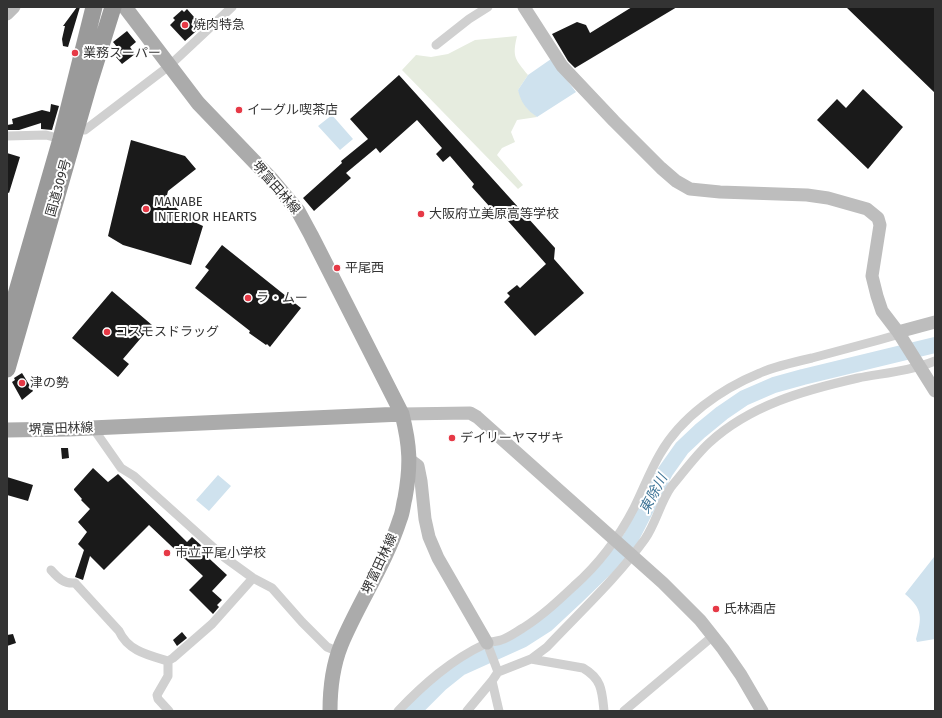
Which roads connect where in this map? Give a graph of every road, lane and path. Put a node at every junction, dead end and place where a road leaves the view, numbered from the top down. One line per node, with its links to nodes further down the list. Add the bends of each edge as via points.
1 (14, 7): 8 (street)
2 (94, 7): 13 (highway, 国道309号)
3 (113, 7): 11 (highway, 国道309号)
4 (125, 7): 10 (main road, 堺富田林線)
5 (232, 7): 10 (street)
6 (488, 7): 9 (street, via 468,19)
7 (524, 7): 16 (street, via 562,66 676,181 690,189 828,198 867,209 878,218 880,225 872,276 882,311)
8 (7, 14)
9 (436, 45)
10 (169, 66): 11 (street, via 85,130); 21 (main road, 堺富田林線, via 198,104 272,180 298,211)
11 (76, 129): 19 (highway, 国道309号)
12 (7, 136): 13 (street, via 46,136)
13 (61, 139): 15 (highway, 国道309号)
14 (935, 322): 16 (street)
15 (7, 326)
16 (900, 335): 18 (street); 25 (street, via 759,373 712,400 682,425 660,453)
17 (935, 361): 18 (street)
18 (918, 366): 20 (street); 26 (street, via 816,389 769,404 737,421 707,444 671,487 646,537)
19 (7, 369)
20 (935, 391)
21 (402, 414): 22 (main road, 堺富田林線); 24 (main road, 堺富田林線); 25 (street, via 470,413 478,417)
22 (93, 428): 23 (main road, 堺富田林線); 28 (street, via 122,468 224,557)
23 (7, 430)
24 (410, 460): 30 (street, via 418,466 429,537 438,558); 31 (main road, 堺富田林線, via 401,518)
25 (616, 541): 26 (street); 30 (street, via 591,570 540,616 524,628)
26 (631, 555): 29 (street, via 663,583); 32 (street, via 557,637)
27 (51, 570): 33 (street, via 60,580 75,583 131,647)
28 (253, 578): 31 (street, via 272,588 327,647); 33 (street, via 212,624)
29 (713, 636): 42 (street); 43 (street, via 741,675)
30 (488, 646): 34 (street); 39 (street, via 446,666)
31 (339, 652): 38 (main road, 堺富田林線)
32 (532, 659): 34 (street); 41 (street, via 583,668 590,672 599,682)
33 (168, 661): 37 (street, via 168,676 157,695)
34 (497, 670): 35 (street)
35 (492, 681): 36 (street); 40 (street)
36 (468, 710)
37 (169, 711)
38 (330, 711)
39 (398, 711)
40 (499, 711)
41 (604, 711)
42 (624, 711)
43 (762, 711)

